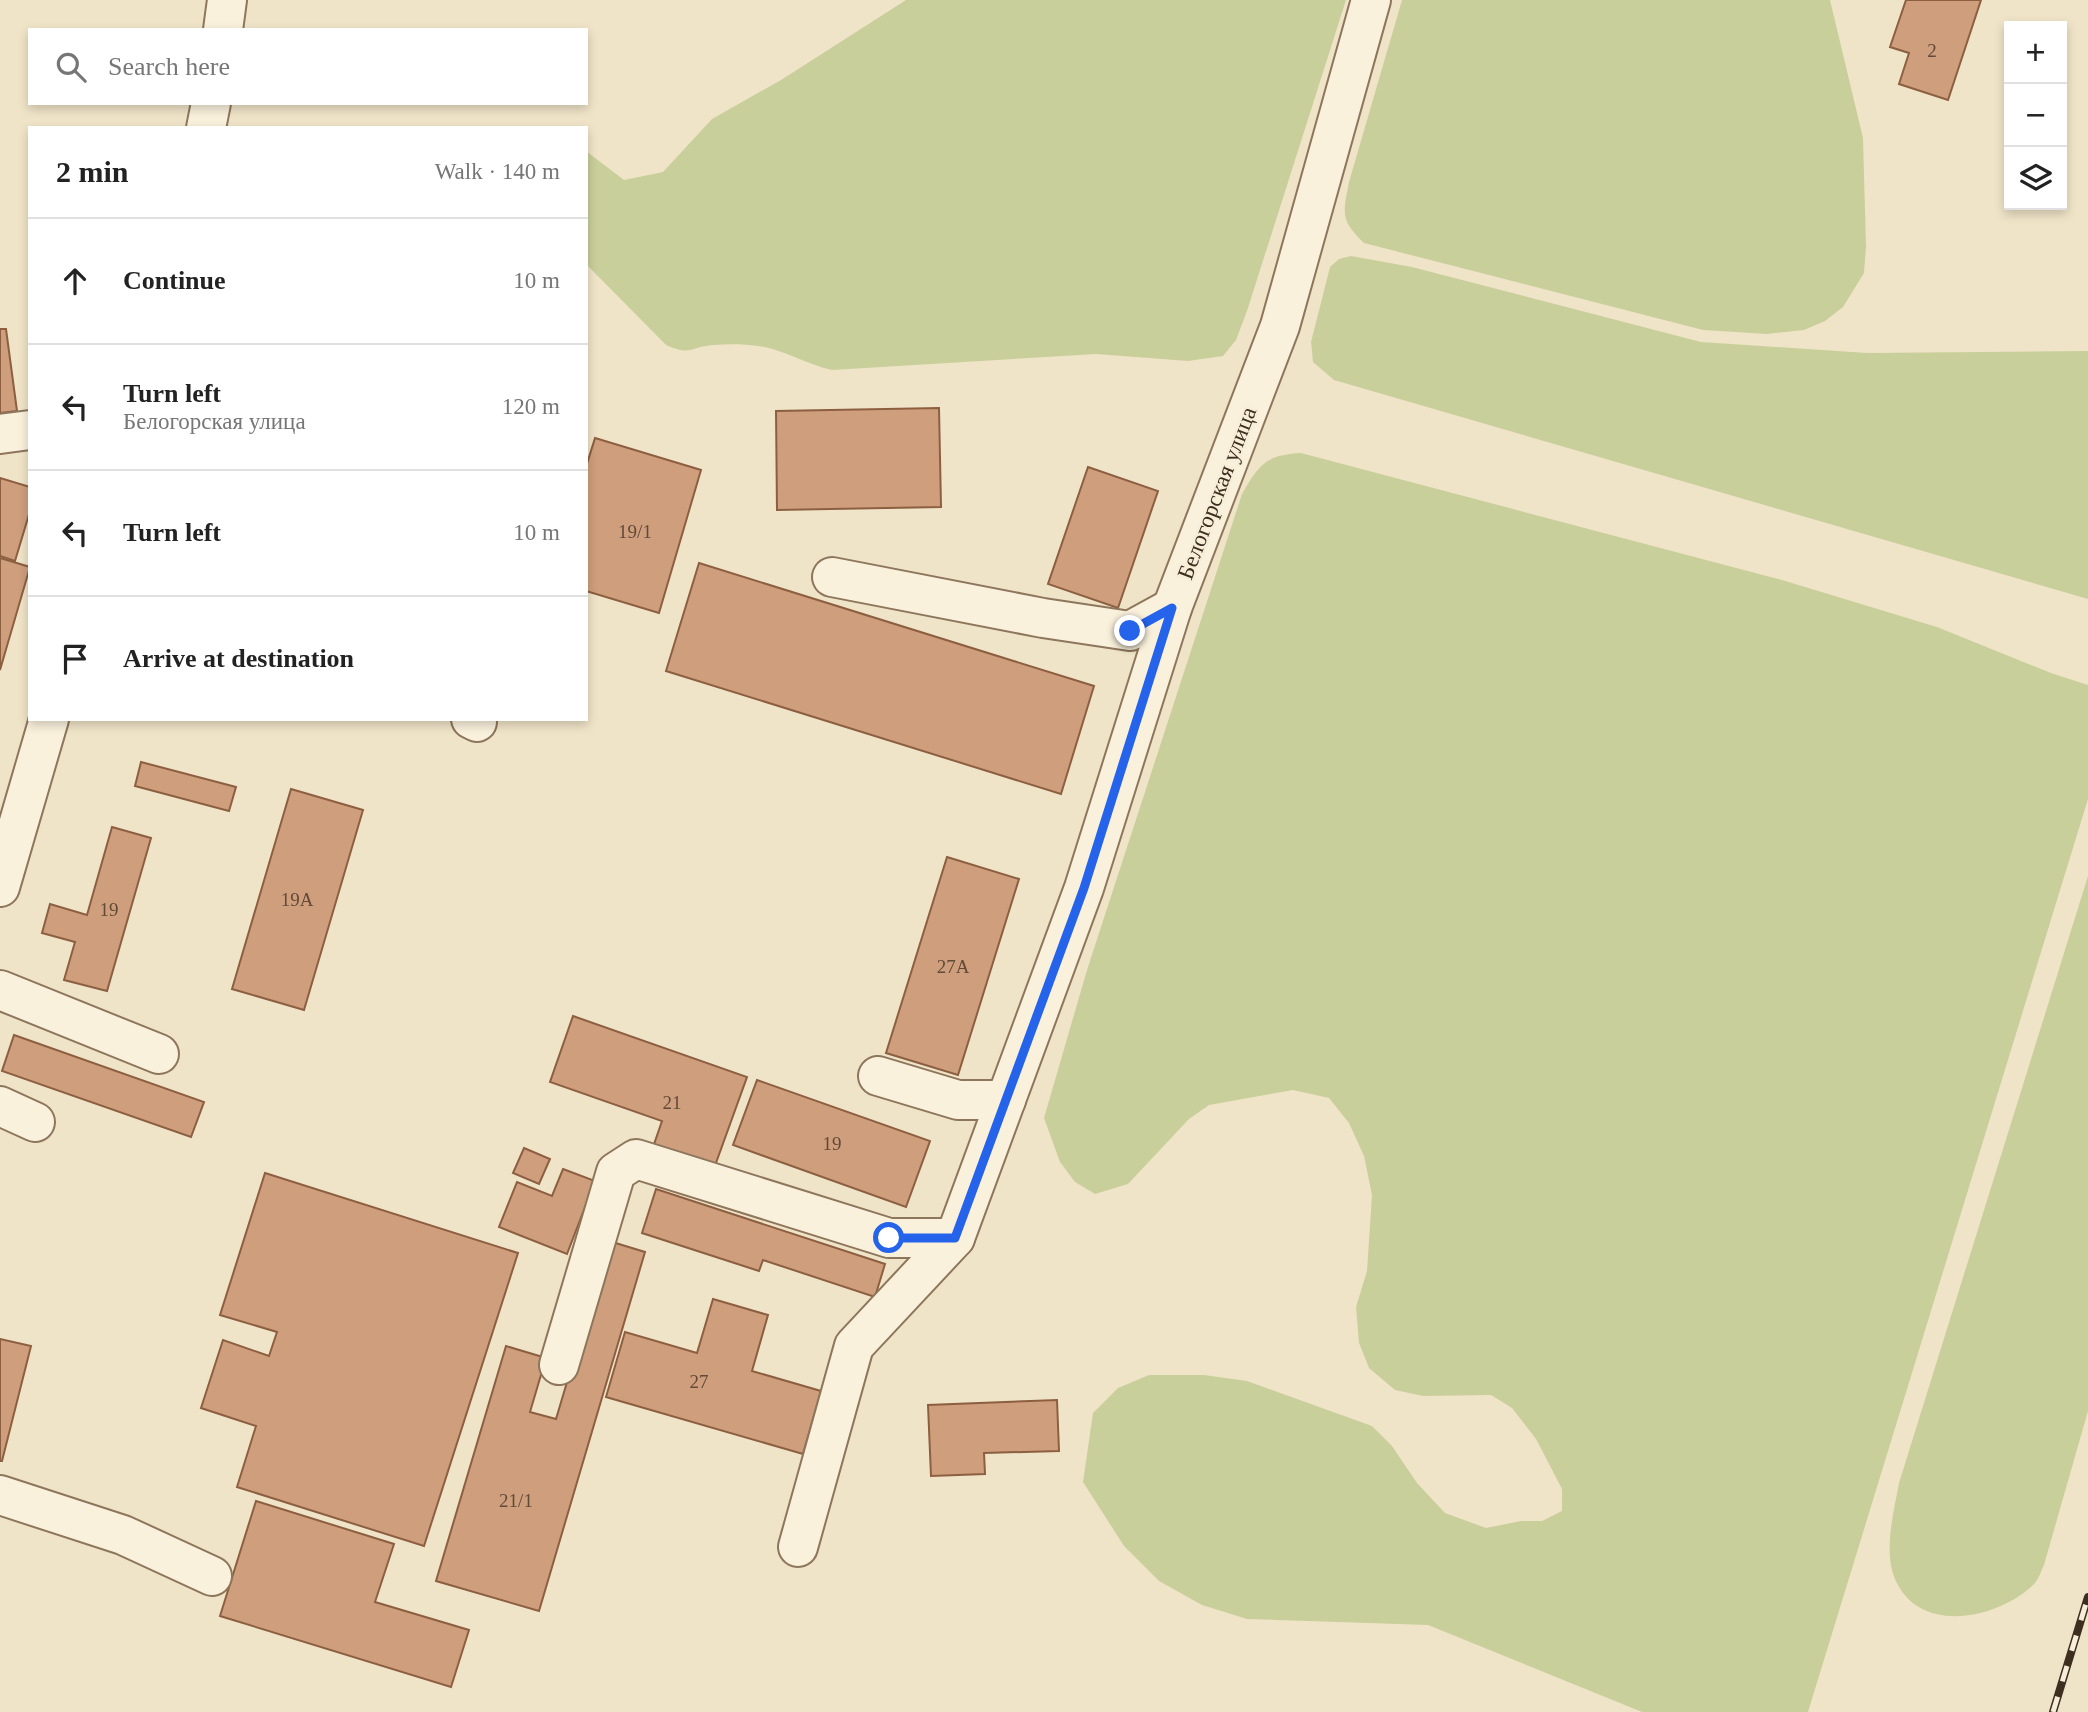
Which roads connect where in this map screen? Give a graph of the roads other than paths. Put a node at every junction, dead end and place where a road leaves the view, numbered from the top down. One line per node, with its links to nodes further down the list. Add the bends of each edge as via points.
1 (227, 0): 3 (street)
2 (1371, 0): 9 (street, Белогорская улица, via 1280,326)
3 (223, 28)
4 (211, 105): 5 (street)
5 (206, 126)
6 (28, 430): 7 (street)
7 (0, 434)
8 (832, 577): 9 (street, via 1130,631)
9 (1172, 608): 15 (street, Белогорская улица, via 1084,888)
10 (48, 721): 11 (street)
11 (0, 887)
12 (0, 990): 13 (street)
13 (159, 1054)
14 (878, 1076): 15 (street, via 958,1100)
15 (1006, 1100): 18 (street, Белогорская улица)
16 (0, 1105): 17 (street)
17 (35, 1122)
18 (955, 1238): 19 (street, via 889,1238 636,1159 616,1172); 21 (street, Белогорская улица, via 854,1346)
19 (559, 1365)
20 (0, 1495): 22 (street, via 123,1535)
21 (798, 1547)
22 (212, 1576)

